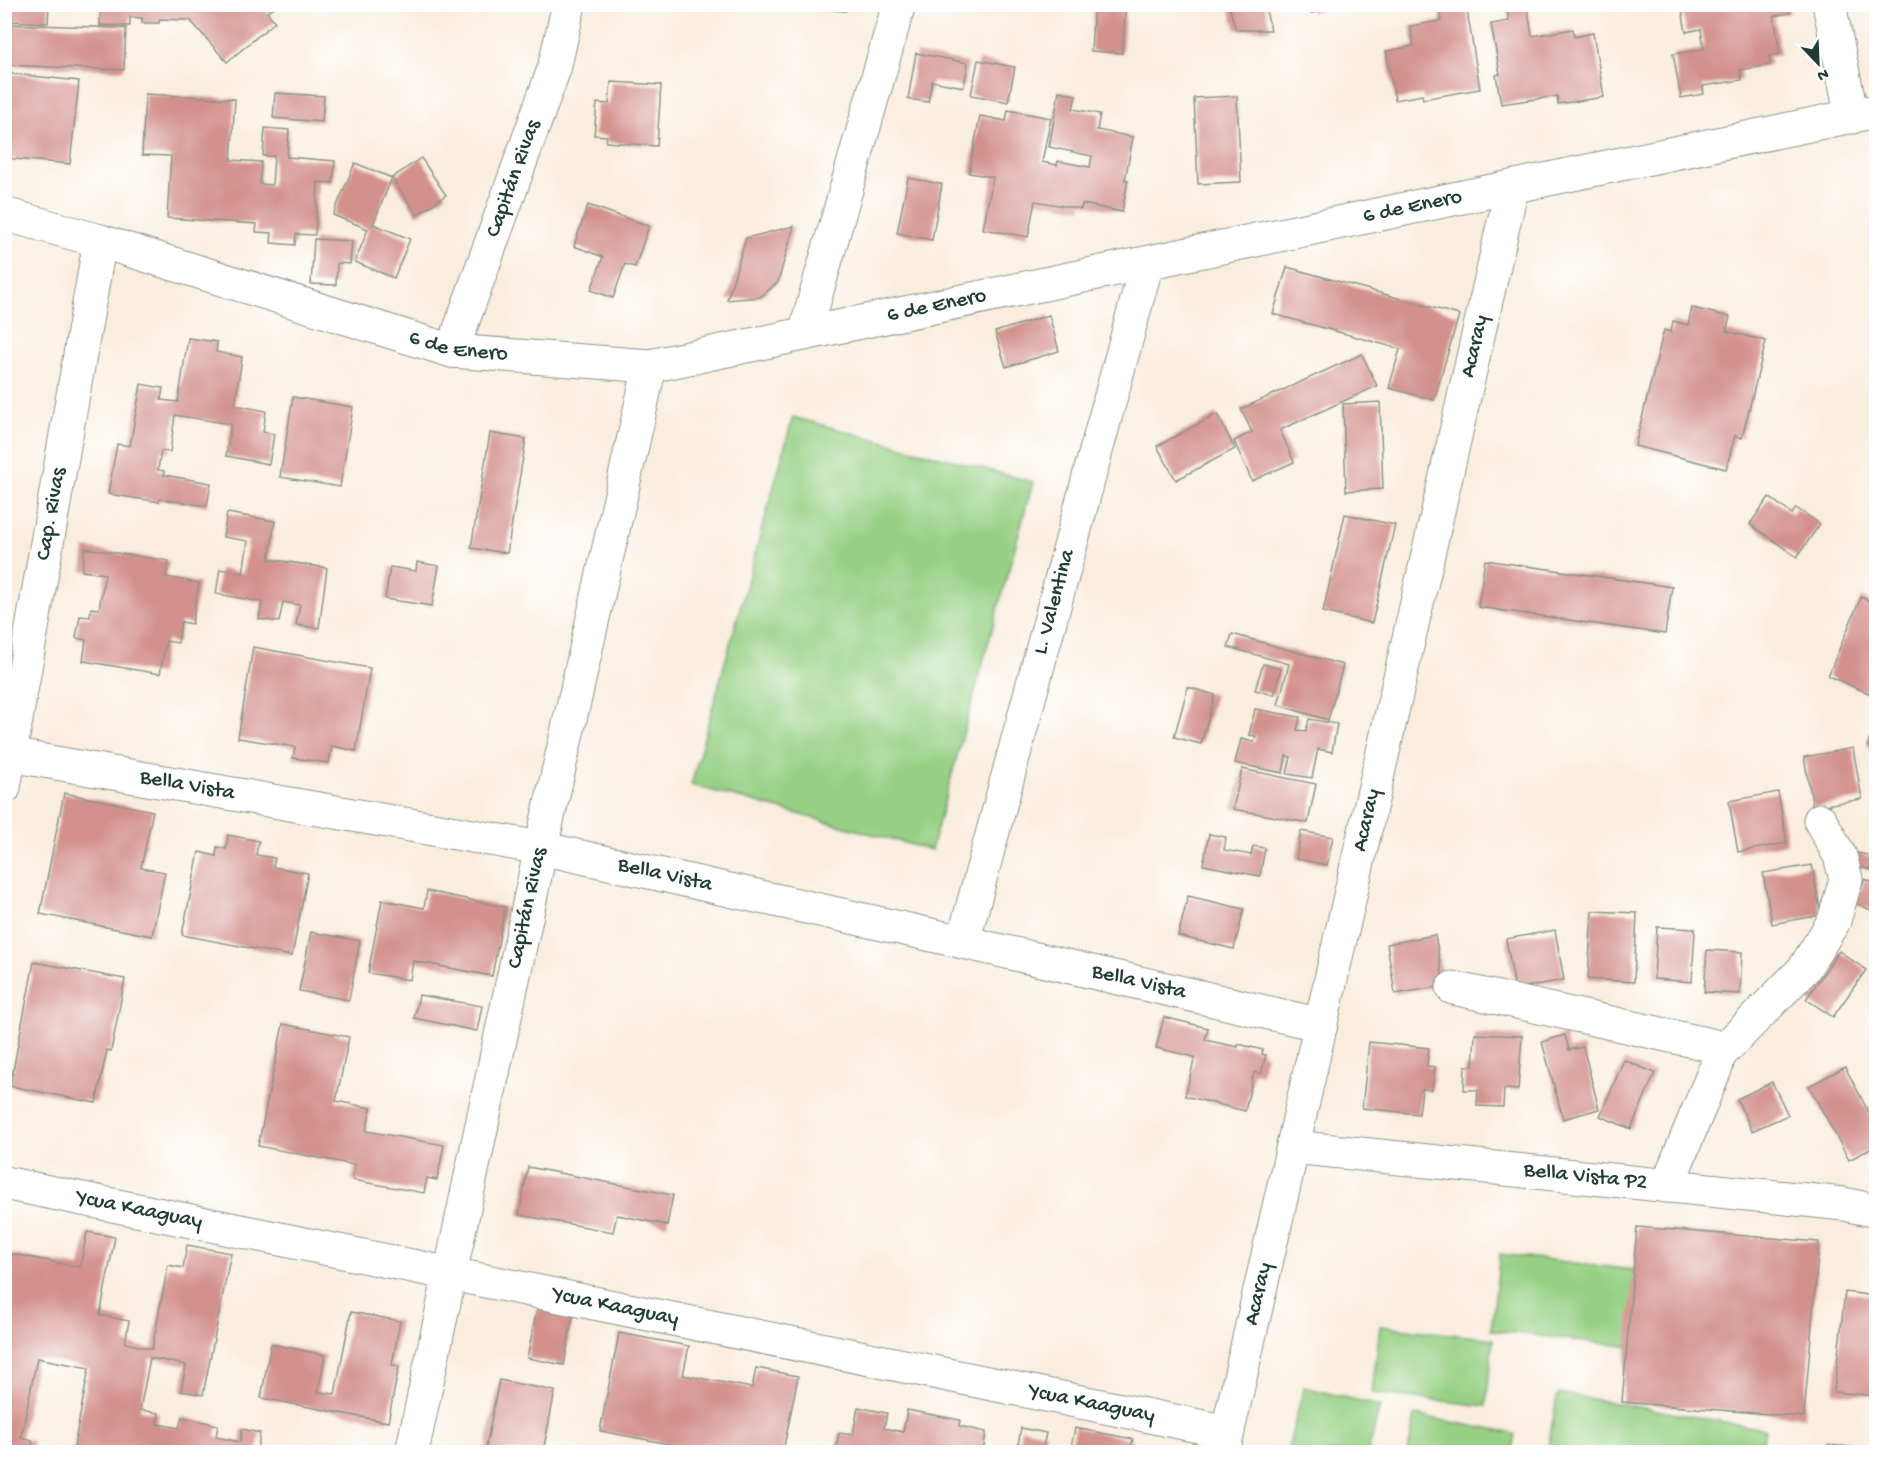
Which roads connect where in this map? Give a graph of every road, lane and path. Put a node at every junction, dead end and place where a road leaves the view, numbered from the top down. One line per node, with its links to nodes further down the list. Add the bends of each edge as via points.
1 (569, 4): 10 (street, Capitán Rivas, via 554,69)
2 (899, 4): 9 (street)
3 (1829, 4): 4 (street)
4 (1864, 114): 5 (street, 6 de Enero)
5 (1512, 187): 8 (street, 6 de Enero); 18 (street, Acaray)
6 (4, 214): 7 (street, 6 de Enero)
7 (100, 241): 10 (street, 6 de Enero); 12 (street, Cap. Rivas)
8 (1146, 263): 9 (street, 6 de Enero); 16 (street, L. Valentina)
9 (805, 333): 11 (street, 6 de Enero)
10 (452, 351): 11 (street, 6 de Enero)
11 (650, 366): 15 (street, Capitán Rivas)
12 (7, 755): 13 (street, Cap. Rivas); 15 (street, Bella Vista)
13 (4, 788)
14 (1820, 820): 19 (street, via 1840,856 1846,879 1834,921 1804,969)
15 (541, 848): 16 (street, Bella Vista); 24 (street, Capitán Rivas)
16 (963, 942): 18 (street, Bella Vista)
17 (1453, 988): 19 (street, via 1711,1045)
18 (1321, 1025): 20 (street, Acaray)
19 (1719, 1055): 22 (street)
20 (1293, 1148): 22 (street, Bella Vista P2); 25 (street, Acaray)
21 (4, 1183): 24 (street, Ycua Kaaguay)
22 (1667, 1186): 23 (street, Bella Vista P2, via 1844,1204)
23 (1876, 1211)
24 (451, 1273): 25 (street, Ycua Kaaguay); 26 (street, Capitán Rivas)
25 (1225, 1442)
26 (412, 1452)

